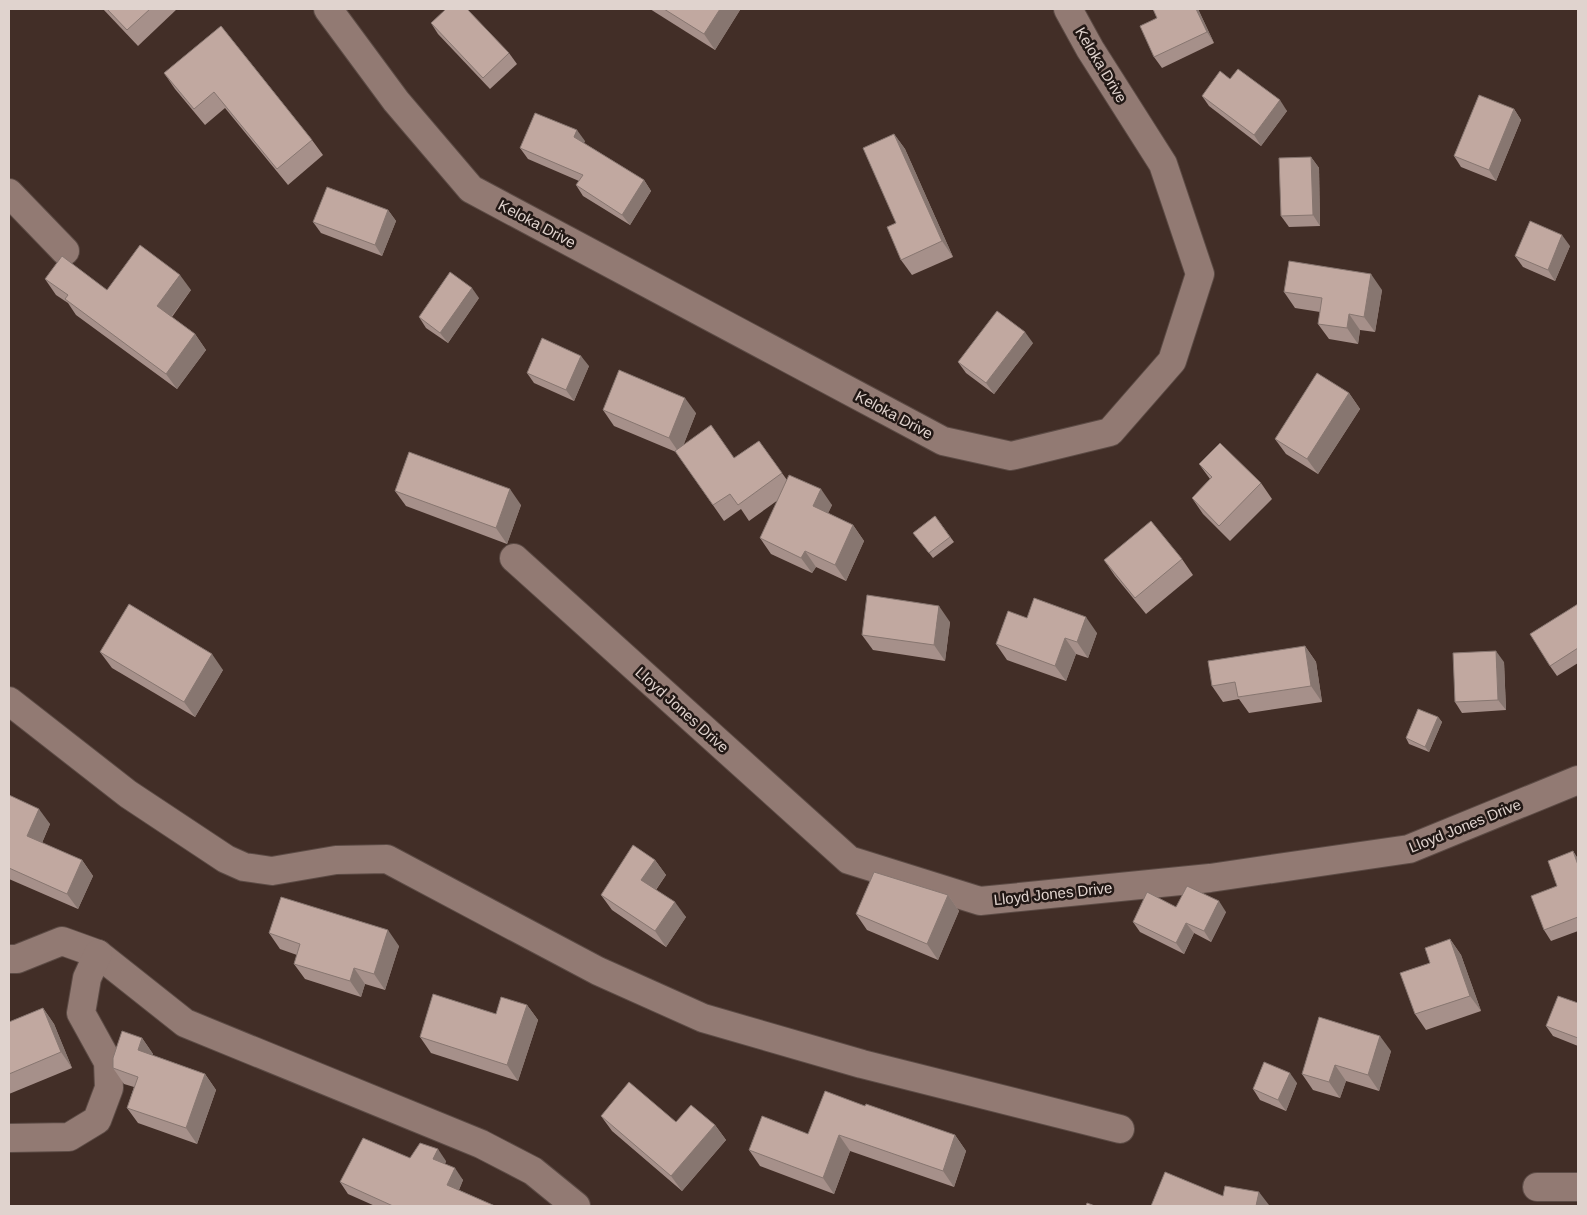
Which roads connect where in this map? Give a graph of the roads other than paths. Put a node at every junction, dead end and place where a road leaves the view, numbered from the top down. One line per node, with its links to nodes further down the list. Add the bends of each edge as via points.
1 (328, 9): 2 (street, Keloka Drive, via 396,101 471,189 942,441 1011,456 1110,432 1172,361 1200,274 1163,164)
2 (1068, 9)
3 (9, 193): 4 (street)
4 (65, 251)
5 (514, 558): 7 (street, Lloyd Jones Drive, via 849,860 980,902 1210,878 1409,849)
6 (9, 701): 10 (street, via 128,794 226,859 244,867 272,871 336,860 387,860 598,971 703,1018 862,1064)
7 (1578, 780)
8 (98, 954): 9 (street, via 62,941); 11 (street, via 87,978 81,1013 108,1062 109,1088 97,1120 69,1137); 14 (street, via 185,1023 481,1144 533,1171)
9 (13, 959)
10 (1120, 1129)
11 (9, 1138)
12 (1538, 1187): 13 (street)
13 (1578, 1187)
14 (576, 1206)

